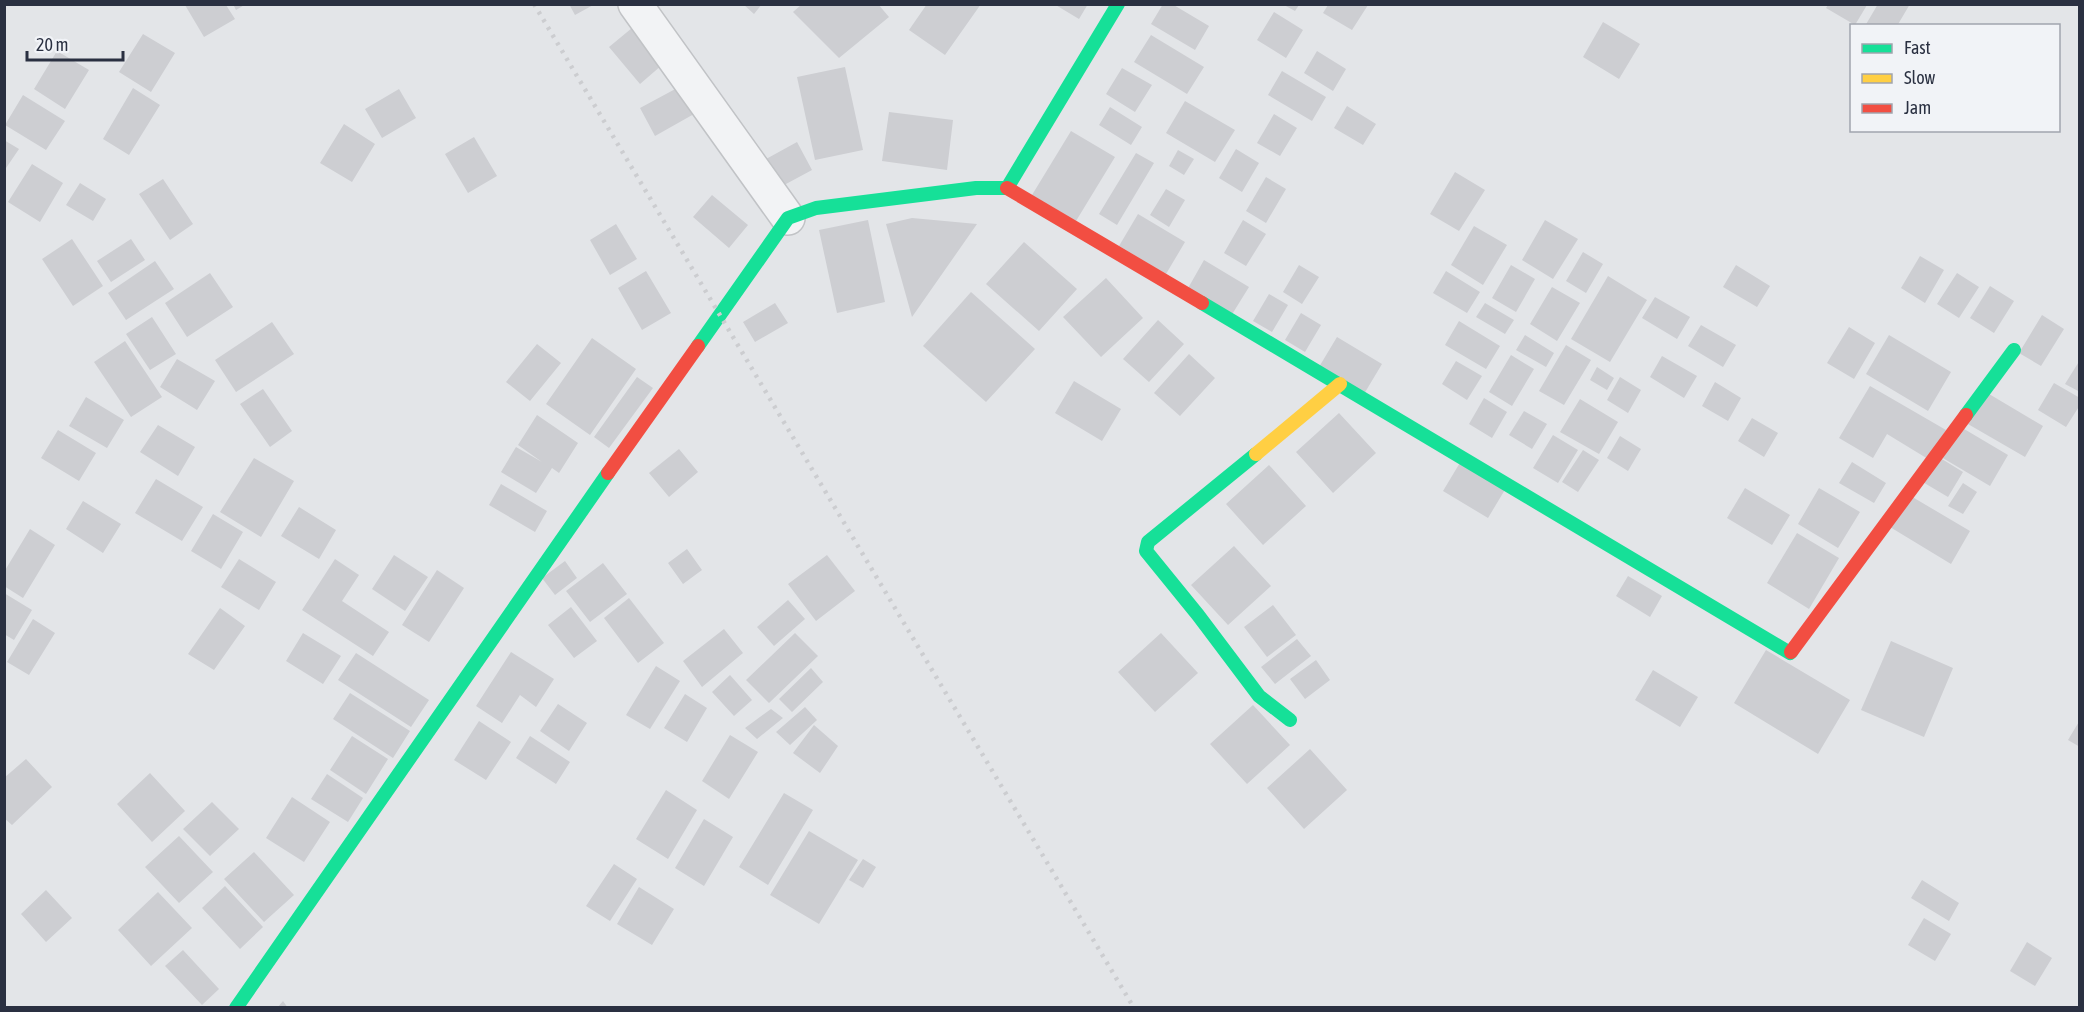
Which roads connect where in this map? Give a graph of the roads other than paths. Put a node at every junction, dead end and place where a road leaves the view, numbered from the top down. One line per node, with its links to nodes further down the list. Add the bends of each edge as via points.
1 (635, 4): 4 (street)
2 (1118, 4): 3 (street)
3 (1008, 188): 4 (street, via 976,188 816,208); 6 (street)
4 (788, 218): 8 (street)
5 (2014, 350): 6 (street, via 1790,653)
6 (1340, 384): 7 (street, via 1148,542 1146,551 1258,696)
7 (1290, 720)
8 (236, 1008)

